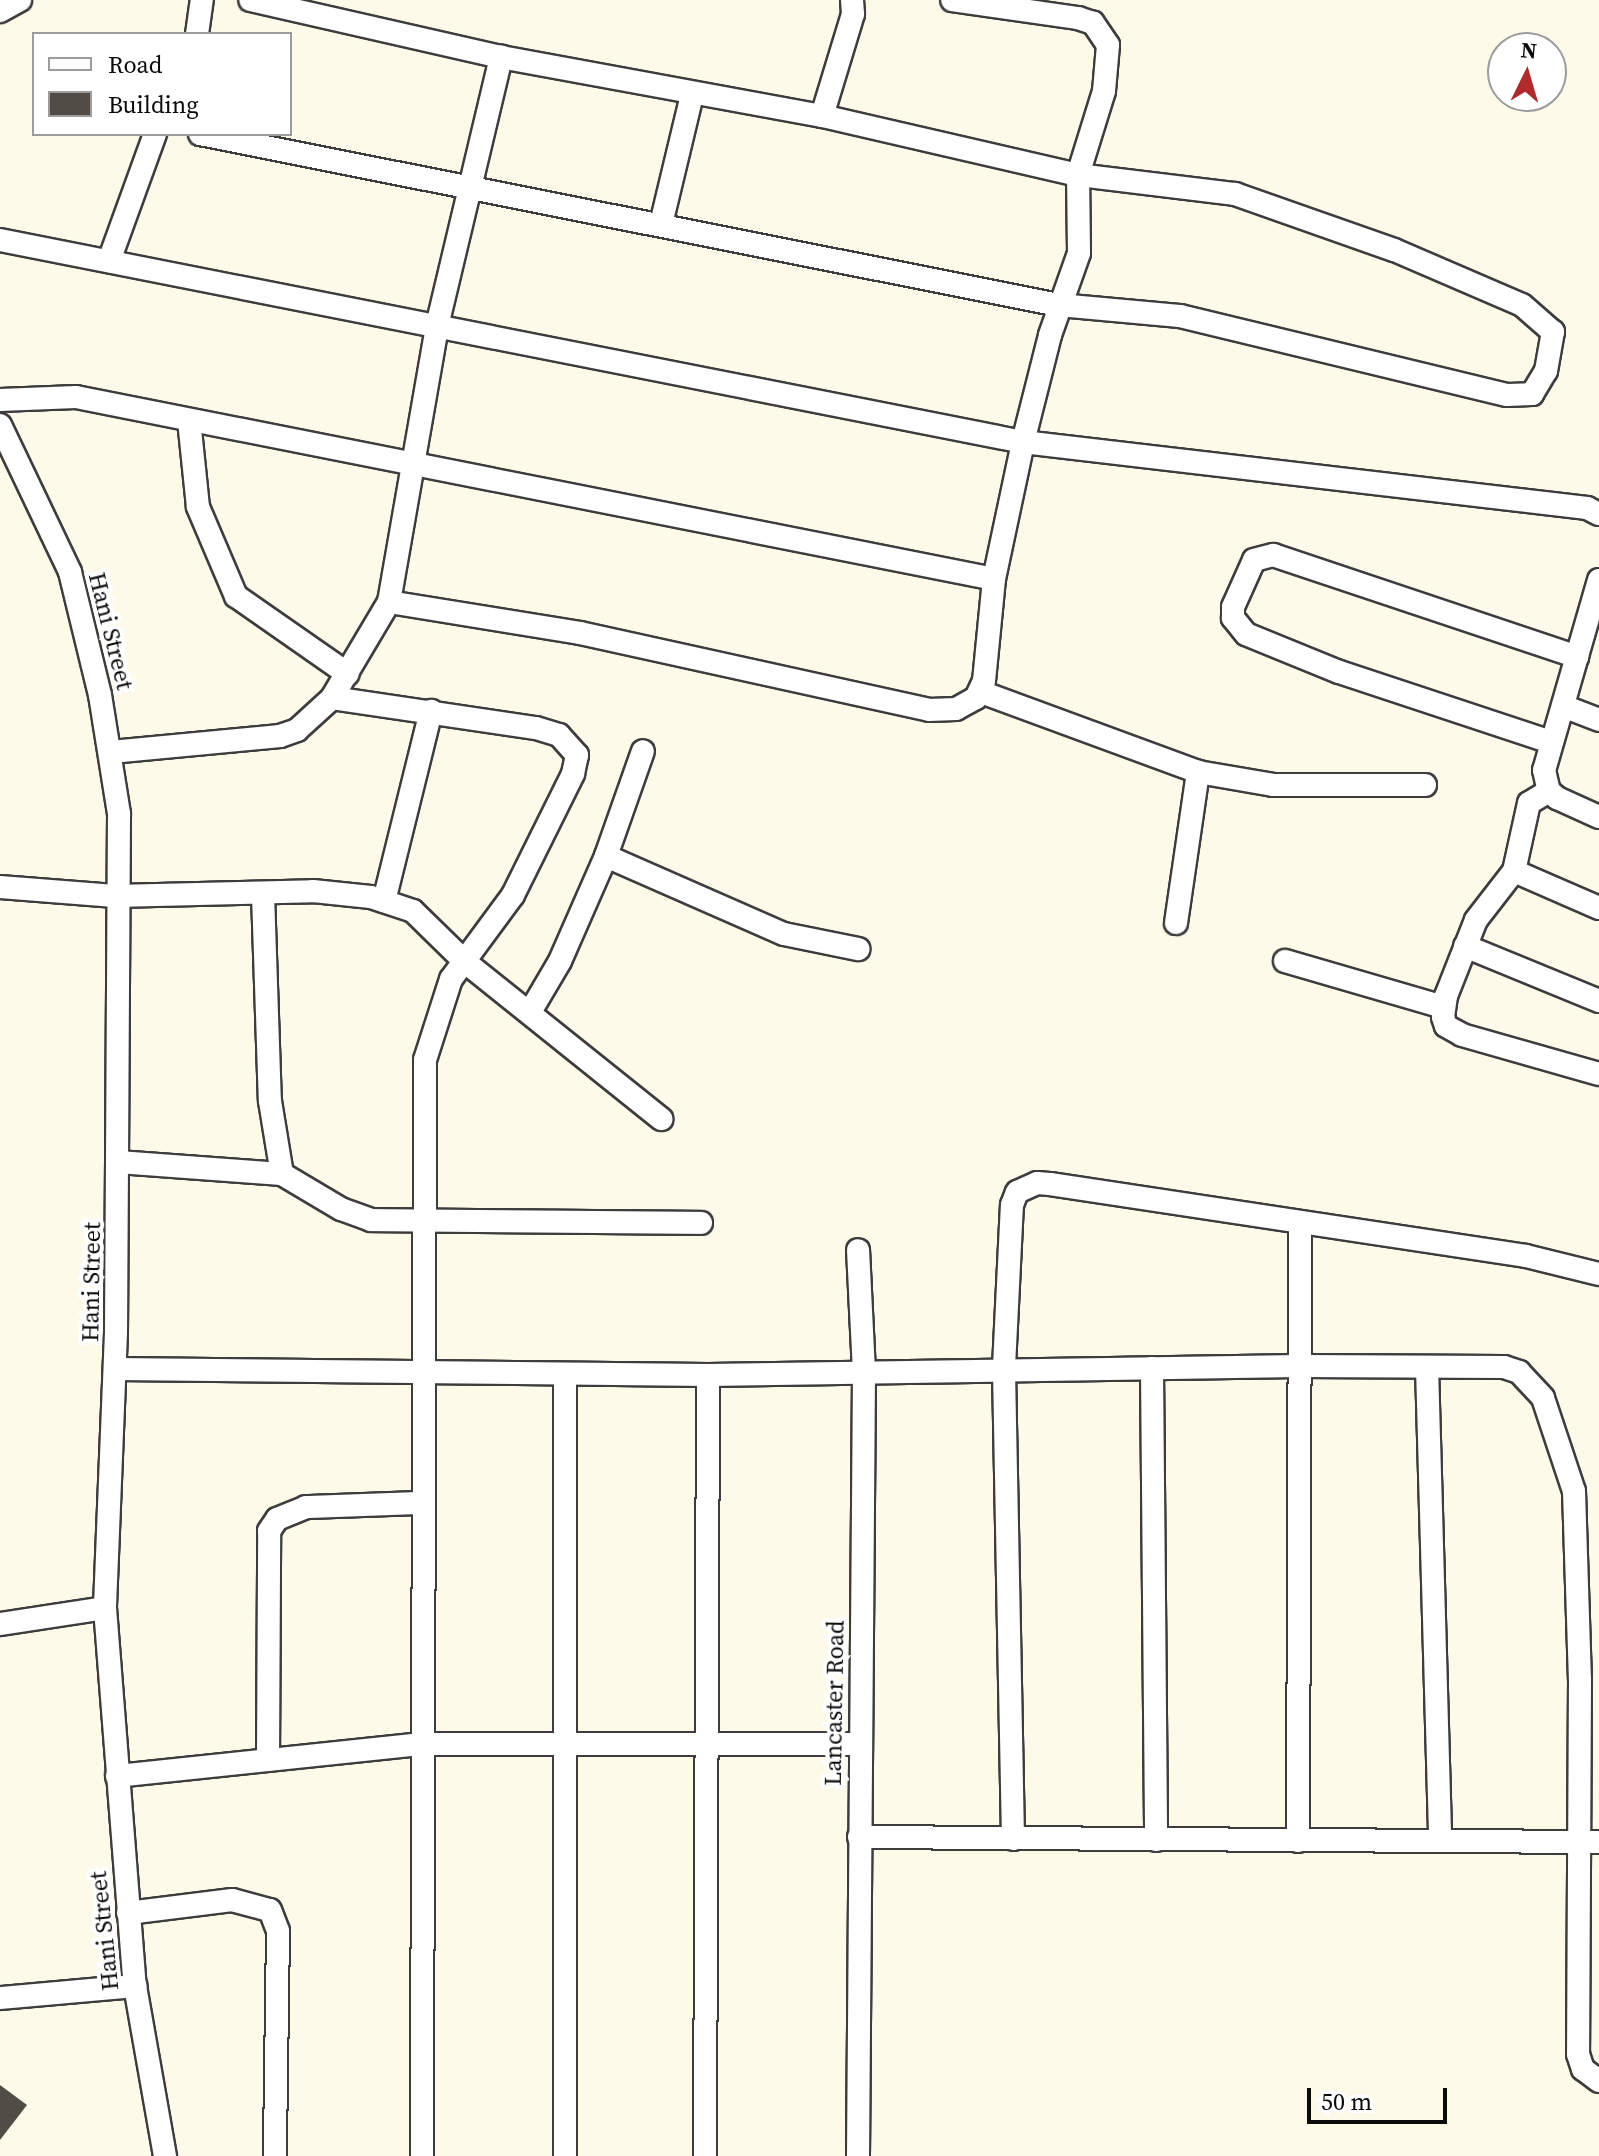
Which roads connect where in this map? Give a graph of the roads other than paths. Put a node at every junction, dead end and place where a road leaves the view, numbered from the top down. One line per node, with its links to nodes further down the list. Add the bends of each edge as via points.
1 (20, 0): 6 (street)
2 (202, 0): 7 (street)
3 (250, 0): 8 (street)
4 (952, 0): 13 (street, via 1078,18 1103,32 1108,45 1104,91)
5 (857, 5): 10 (street)
6 (0, 11)
7 (197, 32)
8 (501, 57): 9 (street); 14 (street)
9 (692, 95): 10 (street); 15 (street)
10 (822, 116): 13 (street)
11 (154, 136): 17 (street)
12 (210, 136): 14 (street)
13 (1078, 175): 18 (street, via 1081,243); 18 (street, via 1235,194 1286,210 1522,305 1546,321 1554,342 1540,386 1520,397 1180,316)
14 (468, 188): 15 (street); 19 (street)
15 (661, 224): 18 (street)
16 (0, 240): 17 (street)
17 (109, 261): 19 (street)
18 (1059, 305): 23 (street)
19 (437, 326): 23 (street); 24 (street)
20 (0, 400): 21 (street, via 76,397)
21 (189, 420): 24 (street); 31 (street, via 198,507 236,596)
22 (0, 425): 39 (street, Hani Street, via 70,572)
23 (1023, 442): 25 (street, via 1587,508); 26 (street)
24 (413, 463): 26 (street); 28 (street)
25 (1599, 514)
26 (994, 579): 32 (street)
27 (1599, 580): 29 (street)
28 (389, 602): 31 (street); 32 (street, via 621,641 929,710 967,706)
29 (1595, 613): 30 (street)
30 (1577, 657): 34 (street); 37 (street, via 1273,555 1254,560 1233,607 1233,618 1246,634 1339,672)
31 (348, 674): 33 (street)
32 (981, 692): 40 (street)
33 (332, 698): 35 (street); 39 (street, via 310,721 280,736)
34 (1563, 706): 36 (street); 37 (street)
35 (431, 711): 49 (street); 54 (street, via 559,735 577,755 573,774 513,895)
36 (1599, 720)
37 (1551, 742): 42 (street, via 1544,770)
38 (643, 751): 44 (street)
39 (111, 752): 48 (street, Hani Street, via 119,814)
40 (1198, 772): 41 (street, via 1273,785); 51 (street)
41 (1425, 785)
42 (1549, 791): 43 (street); 45 (street, via 1529,803)
43 (1599, 817)
44 (606, 856): 53 (street, via 784,934); 58 (street, via 560,961)
45 (1514, 871): 50 (street); 52 (street, via 1488,898)
46 (0, 887): 48 (street)
47 (263, 894): 48 (street); 49 (street, via 324,892); 62 (street, via 270,1101)
48 (115, 896): 61 (street, Hani Street)
49 (384, 901): 54 (street, via 428,922)
50 (1599, 908)
51 (1176, 923)
52 (1465, 946): 56 (street); 57 (street)
53 (858, 949)
54 (464, 961): 58 (street); 63 (street, via 442,998 425,1060)
55 (1285, 961): 57 (street)
56 (1599, 1001)
57 (1443, 1007): 59 (street, via 1446,1026 1462,1035)
58 (530, 1012): 60 (street, via 630,1100)
59 (1599, 1074)
60 (661, 1119)
61 (118, 1162): 62 (street); 72 (street, Hani Street)
62 (282, 1174): 63 (street, via 357,1216)
63 (426, 1222): 65 (street); 73 (street)
64 (1300, 1222): 67 (street, via 1526,1256); 68 (street); 69 (street, via 1050,1184 1026,1186 1012,1205)
65 (701, 1223)
66 (858, 1250): 74 (street, Lancaster Road)
67 (1599, 1274)
68 (1299, 1366): 70 (street); 71 (street); 90 (street)
69 (1004, 1367): 71 (street); 74 (street); 87 (street)
70 (1427, 1367): 88 (street); 91 (street, via 1519,1372 1543,1398 1565,1456 1576,1512)
71 (1152, 1368): 89 (street)
72 (115, 1369): 73 (street); 78 (street, Hani Street)
73 (422, 1371): 75 (street); 77 (street)
74 (864, 1372): 76 (street); 83 (street, Lancaster Road)
75 (565, 1375): 76 (street); 80 (street)
76 (708, 1375): 81 (street)
77 (421, 1503): 82 (street); 84 (street, via 306,1507 277,1519 269,1531)
78 (105, 1608): 79 (street); 85 (street, Hani Street)
79 (0, 1624)
80 (564, 1741): 81 (street); 82 (street); 99 (street)
81 (704, 1743): 83 (street); 100 (street)
82 (423, 1744): 84 (street); 98 (street)
83 (858, 1744): 86 (street, Lancaster Road)
84 (268, 1760): 85 (street)
85 (117, 1776): 92 (street, Hani Street)
86 (859, 1837): 87 (street); 101 (street, Lancaster Road)
87 (1013, 1839): 89 (street)
88 (1440, 1839): 90 (street); 91 (street)
89 (1156, 1840): 90 (street)
90 (1298, 1841)
91 (1588, 1842): 95 (street, via 1578,2054 1583,2069)
92 (128, 1913): 93 (street, Hani Street); 97 (street, via 232,1900 270,1910 278,1931)
93 (135, 1986): 94 (street); 96 (street, Hani Street)
94 (0, 1998)
95 (1599, 2081)
96 (165, 2156)
97 (275, 2156)
98 (422, 2156)
99 (565, 2156)
100 (705, 2156)
101 (858, 2156)

